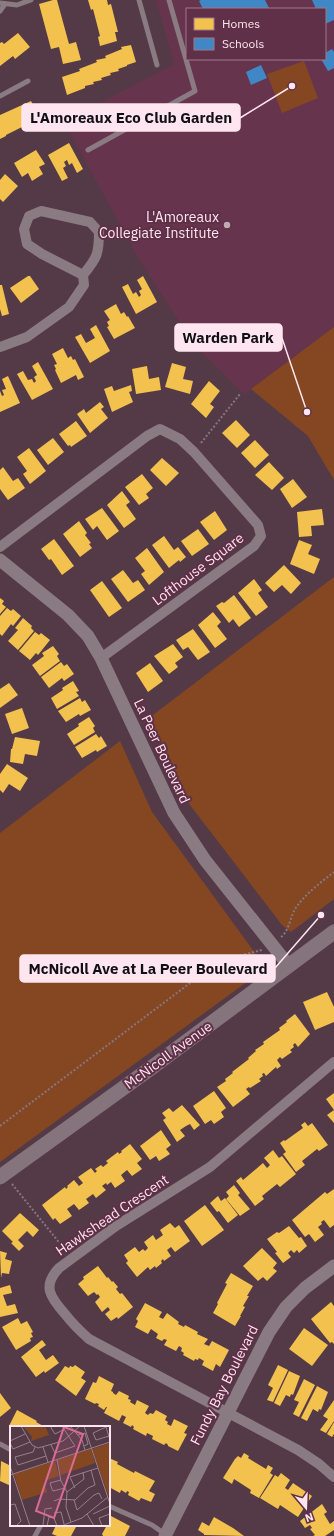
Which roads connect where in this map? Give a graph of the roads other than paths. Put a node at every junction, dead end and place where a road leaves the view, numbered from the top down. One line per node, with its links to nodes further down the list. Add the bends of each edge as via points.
1 (31, 0): 4 (lane, via 17,5)
2 (139, 0): 8 (lane)
3 (169, 0): 6 (lane)
4 (3, 4): 5 (lane)
5 (0, 11)
6 (186, 60)
7 (186, 60): 11 (lane, via 195,91)
8 (157, 66)
9 (28, 81): 10 (lane)
10 (0, 96)
11 (88, 150)
12 (83, 275): 12 (street, via 96,260 99,247 99,232 90,222 41,211 29,216 24,229 27,244); 13 (street, via 84,285 69,307 28,337)
13 (0, 347)
14 (0, 547): 16 (street, Lofthouse Square, via 147,436 160,429 180,439 194,452 258,525 260,536 254,546)
15 (0, 560): 16 (street, La Peer Boulevard, via 68,615 88,636)
16 (101, 658): 18 (street, La Peer Boulevard, via 174,813 205,860)
17 (334, 932): 18 (main road, McNicoll Avenue)
18 (289, 966): 20 (main road, McNicoll Avenue)
19 (334, 1062): 22 (street, Hawkshead Crescent, via 210,1167 116,1226 52,1275 50,1295 79,1331 102,1347)
20 (0, 1177)
21 (334, 1266): 22 (street, Fundy Bay Boulevard, via 305,1288 286,1307 269,1332)
22 (227, 1412): 25 (street, Hawkshead Crescent, via 298,1450); 29 (street, Fundy Bay Boulevard)
23 (0, 1444): 24 (lane)
24 (10, 1449)
25 (334, 1477)
26 (110, 1506): 29 (lane, via 152,1525)
27 (40, 1526): 28 (lane)
28 (35, 1536)
29 (166, 1536)

